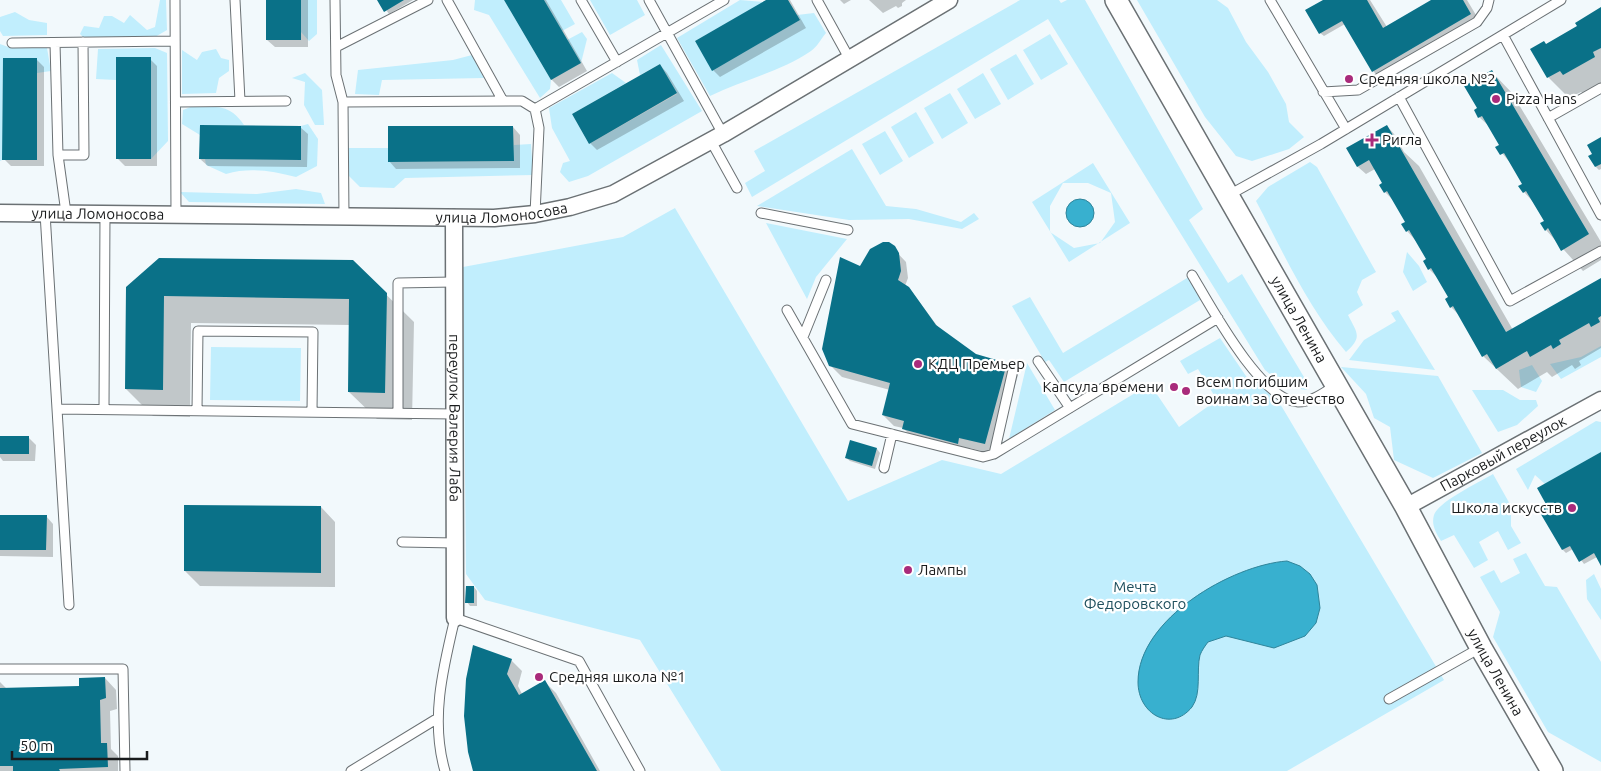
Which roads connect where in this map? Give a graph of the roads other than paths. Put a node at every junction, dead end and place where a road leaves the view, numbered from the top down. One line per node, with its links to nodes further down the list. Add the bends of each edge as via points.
1 (175, 0): 17 (lane)
2 (235, 0): 27 (lane)
3 (335, 0): 21 (lane)
4 (428, 0): 21 (lane)
5 (447, 0): 29 (lane)
6 (581, 0): 23 (lane)
7 (649, 0): 15 (lane)
8 (724, 0): 15 (lane)
9 (817, 0): 22 (lane)
10 (949, 0): 22 (street, улица Ломоносова)
11 (1116, 0): 38 (street, улица Ленина)
12 (1270, 0): 25 (lane)
13 (1489, 0): 25 (lane, via 1477,22 1358,90)
14 (1561, 0): 16 (lane)
15 (667, 33): 23 (lane); 35 (lane)
16 (1503, 35): 26 (lane); 33 (lane)
17 (175, 41): 19 (lane); 30 (lane)
18 (55, 42): 19 (lane); 20 (lane); 36 (lane)
19 (83, 42): 36 (lane, via 84,155)
20 (12, 43)
21 (336, 46): 31 (lane, via 336,75)
22 (850, 58): 35 (street, улица Ломоносова)
23 (617, 62): 32 (lane)
24 (1601, 88): 33 (lane)
25 (1323, 92): 34 (lane)
26 (1399, 97): 34 (lane); 50 (lane, via 1510,301)
27 (240, 101): 28 (lane); 30 (lane)
28 (286, 101)
29 (503, 101): 31 (lane); 32 (lane, via 522,101)
30 (176, 102): 45 (lane)
31 (343, 102): 47 (lane)
32 (535, 109): 44 (lane, via 539,128)
33 (1548, 118): 46 (lane)
34 (1346, 129): 38 (lane)
35 (717, 138): 37 (lane); 44 (street, улица Ломоносова, via 613,194)
36 (58, 155): 41 (lane)
37 (737, 188)
38 (1229, 195): 59 (street, улица Ленина)
39 (0, 213): 40 (street, улица Ломоносова)
40 (46, 213): 41 (street, улица Ломоносова); 63 (lane)
41 (66, 213): 43 (street, улица Ломоносова)
42 (761, 213): 49 (lane)
43 (105, 214): 45 (street, улица Ломоносова); 61 (lane)
44 (536, 214): 48 (street, улица Ломоносова)
45 (176, 215): 47 (street, улица Ломоносова)
46 (1601, 215)
47 (344, 217): 48 (street, улица Ломоносова)
48 (454, 218): 53 (street, переулок Валерия Лаба)
49 (848, 230)
50 (1601, 251)
51 (1192, 275): 55 (lane)
52 (826, 280): 56 (lane)
53 (453, 282): 66 (lane, via 398,283); 67 (street, переулок Валерия Лаба)
54 (787, 310): 56 (lane)
55 (1218, 318): 59 (lane, via 1249,364 1278,395 1298,402 1315,398); 62 (lane)
56 (803, 337): 68 (lane, via 852,424)
57 (1038, 361): 62 (lane)
58 (1013, 370): 69 (lane)
59 (1336, 385): 71 (street, улица Ленина)
60 (1601, 400): 71 (street, Парковый переулок)
61 (104, 408): 63 (lane); 64 (lane)
62 (1070, 408): 69 (lane)
63 (57, 409): 74 (lane)
64 (197, 410): 65 (lane); 65 (lane, via 198,331 314,332)
65 (312, 411): 66 (lane)
66 (398, 412): 67 (lane)
67 (455, 414): 73 (street, переулок Валерия Лаба)
68 (892, 434): 69 (lane, via 982,457); 70 (lane)
69 (994, 454)
70 (884, 468)
71 (1406, 507): 76 (street, улица Ленина)
72 (402, 542): 73 (lane)
73 (455, 543): 75 (street, переулок Валерия Лаба)
74 (69, 605)
75 (455, 618): 79 (lane, via 441,677); 83 (lane, via 579,661)
76 (1481, 648): 78 (lane); 84 (street, улица Ленина)
77 (0, 670): 80 (lane, via 123,669)
78 (1389, 699)
79 (438, 718): 81 (lane); 82 (lane, via 440,755)
80 (124, 771)
81 (351, 771)
82 (445, 771)
83 (640, 771)
84 (1552, 771)

